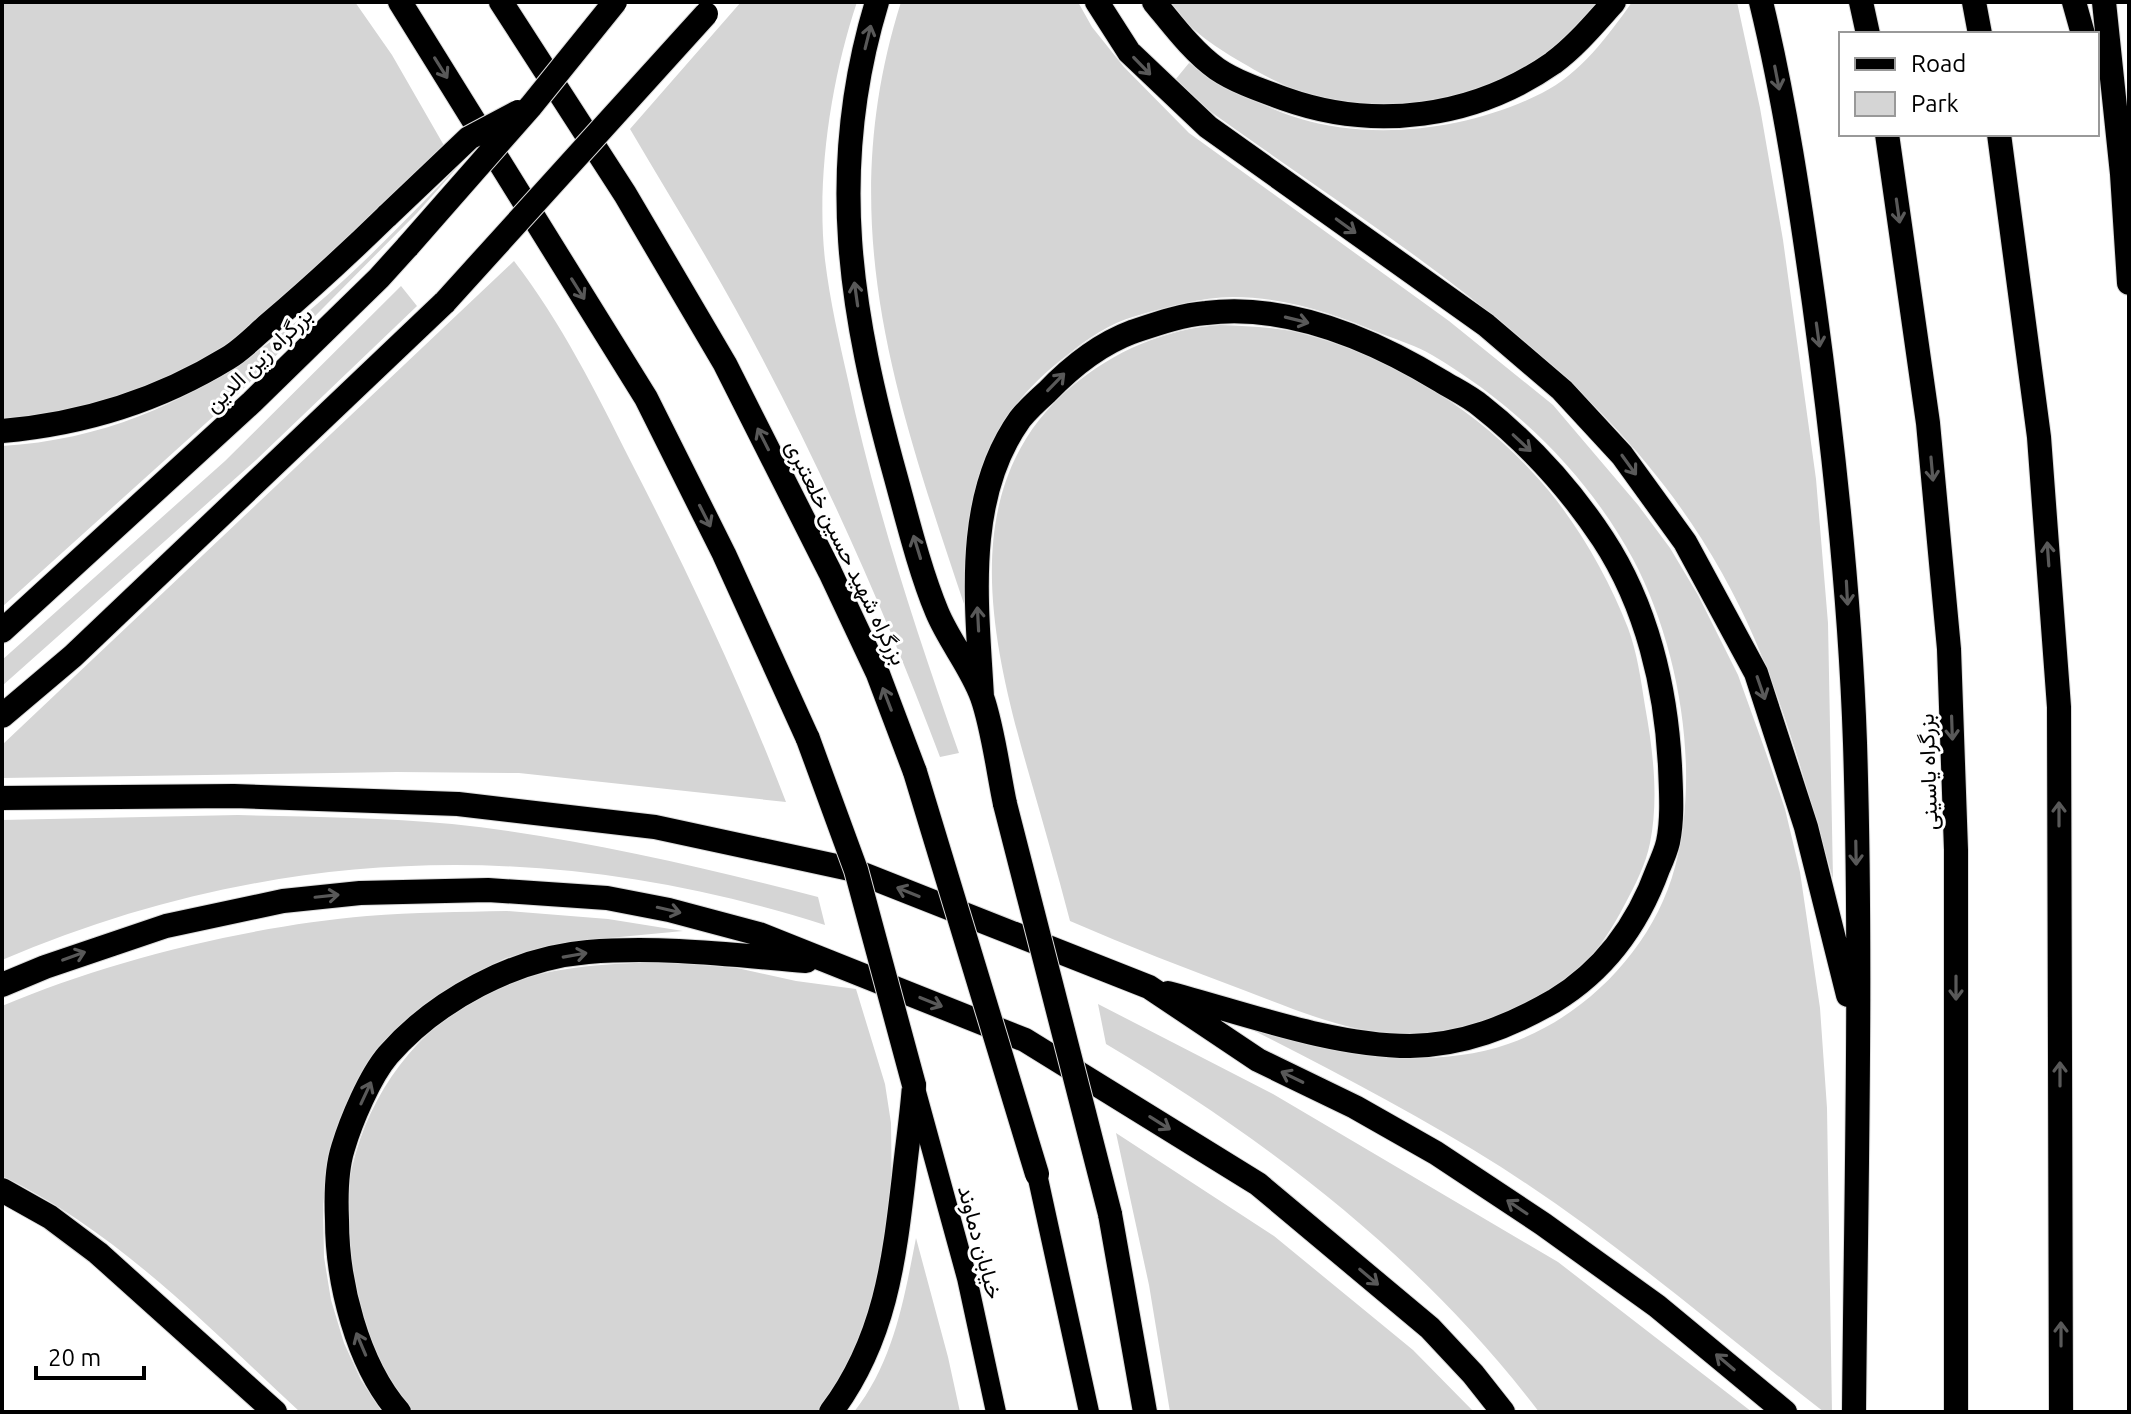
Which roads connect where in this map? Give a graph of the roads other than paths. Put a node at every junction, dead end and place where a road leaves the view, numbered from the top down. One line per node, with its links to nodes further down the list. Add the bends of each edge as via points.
1 (400, 2): 32 (highway, one-way to 32, bridge, via 646,398 724,554 808,739 856,870)
2 (501, 2): 33 (highway, بزرگراه شهید حسین خلعتبری, one-way to 2, bridge, via 915,772 878,674 725,364 625,194)
3 (615, 2): 18 (highway, بزرگراه زین الدین, bridge)
4 (877, 2): 25 (highway, one-way to 4, via 937,612 872,393 860,326 847,201 849,148 858,75)
5 (1097, 2): 31 (highway, one-way to 31, via 1129,52 1208,127 1486,325 1562,390 1631,467 1685,542 1756,673 1806,827)
6 (1154, 2): 7 (highway, via 1218,69 1315,110 1367,118 1468,105 1516,85 1554,62)
7 (1614, 2)
8 (1761, 2): 31 (highway, one-way to 31, via 1801,206 1845,572 1855,742)
9 (1861, 2): 14 (highway)
10 (1974, 2): 15 (highway)
11 (2074, 2): 16 (highway)
12 (2104, 2): 21 (highway)
13 (710, 8): 26 (highway, bridge, via 445,302 73,656)
14 (1868, 32)
15 (1980, 32)
16 (2082, 32)
17 (2099, 90): 21 (highway)
18 (531, 106): 23 (highway, bridge, via 469,138 320,281 230,357 165,392 96,417); 24 (highway, بزرگراه زین الدین, bridge, via 379,278)
19 (1887, 136): 44 (highway, بزرگراه یاسینی, one-way to 44, via 1928,423 1949,649 1956,850)
20 (1999, 136): 45 (highway, one-way to 20, via 2059,707 2039,437)
21 (2122, 174): 22 (highway)
22 (2129, 283)
23 (2, 431)
24 (2, 631)
25 (982, 697): 30 (highway, one-way to 30, via 980,526 993,471 1021,419 1071,367 1124,335 1163,321 1207,312 1250,312 1290,317 1378,346 1479,404 1543,463 1605,542 1651,643 1665,702 1671,799 1668,843 1648,896 1627,934 1600,966 1571,990 1496,1031 1454,1043 1410,1046 1334,1038); 40 (highway, bridge, via 1110,1214)
26 (2, 716)
27 (2, 798): 30 (highway, one-way to 27, via 850,869 655,827 458,804 234,796)
28 (832, 963): 29 (highway, one-way to 28, via 113,943 227,912 283,901 438,890 607,898 759,934); 36 (highway, one-way to 28, via 359,1344 337,1249 342,1149 386,1057 451,1001 523,967 585,952 659,949); 41 (highway, one-way to 41, via 1025,1040 1258,1184 1430,1328)
29 (2, 985)
30 (1149, 987): 42 (highway, one-way to 30, via 1657,1306 1543,1224 1436,1153 1258,1060)
31 (1857, 1032): 43 (highway)
32 (914, 1085): 37 (highway, via 895,1261 860,1368); 38 (main road, خیابان دماوند, via 967,1278)
33 (1037, 1174): 39 (main road)
34 (2, 1190): 35 (highway, via 98,1253)
35 (275, 1412)
36 (399, 1412)
37 (831, 1412)
38 (996, 1412)
39 (1089, 1412)
40 (1145, 1412)
41 (1503, 1412)
42 (1785, 1412)
43 (1854, 1412)
44 (1956, 1412)
45 (2061, 1412)

